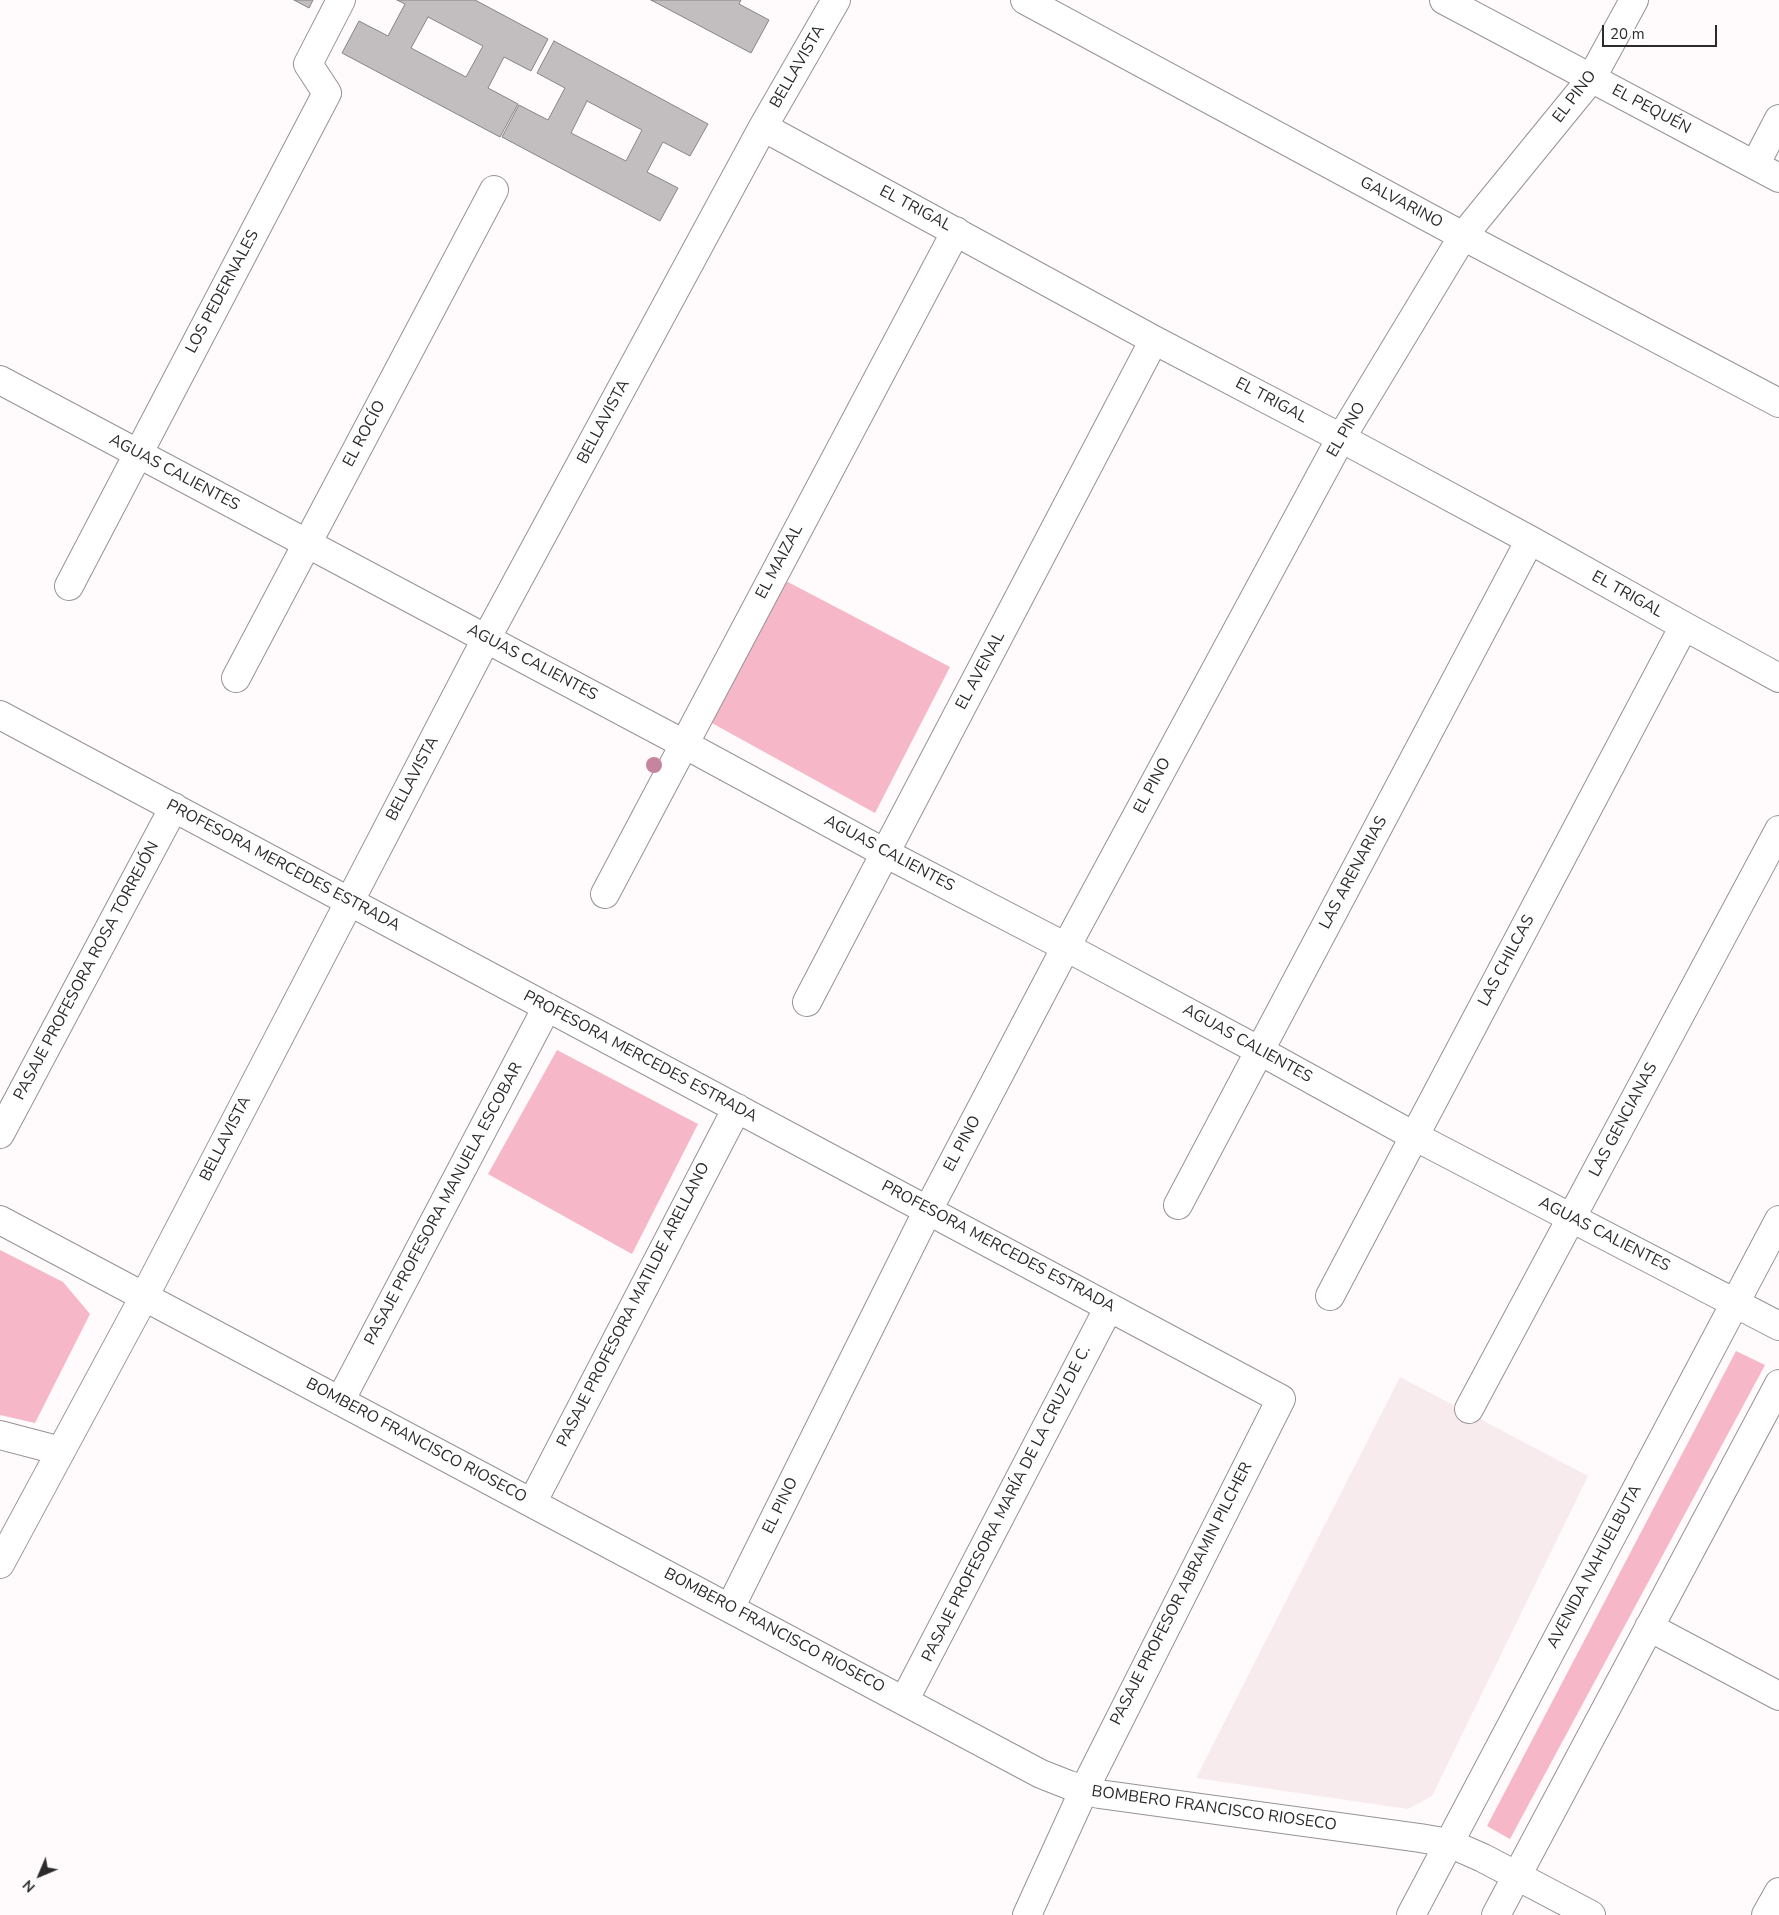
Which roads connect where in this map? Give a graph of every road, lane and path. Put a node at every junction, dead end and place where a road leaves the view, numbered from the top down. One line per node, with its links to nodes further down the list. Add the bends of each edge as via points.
1 (341, 0): 18 (street, LOS PEDERNALES, via 308,64 327,93)
2 (836, 0): 8 (street, BELLAVISTA)
3 (1025, 0): 13 (street, GALVARINO)
4 (1634, 0): 6 (street, EL PINO)
5 (1446, 1): 6 (street, EL PEQUÉN)
6 (1591, 79): 9 (street, EL PEQUÉN); 13 (street, EL PINO)
7 (1779, 120): 9 (street)
8 (763, 127): 12 (street, EL TRIGAL); 23 (street, BELLAVISTA)
9 (1755, 165): 10 (street, EL PEQUÉN)
10 (1779, 178)
11 (494, 190): 20 (street, EL ROCÍO)
12 (956, 231): 14 (street, EL TRIGAL); 27 (street, EL MAIZAL)
13 (1463, 236): 16 (street, GALVARINO); 17 (street, EL PINO)
14 (1154, 340): 17 (street, EL TRIGAL); 30 (street, EL AVENAL)
15 (0, 380): 18 (street, AGUAS CALIENTES)
16 (1779, 403)
17 (1341, 438): 19 (street, EL TRIGAL); 33 (street, EL PINO)
18 (138, 454): 20 (street, AGUAS CALIENTES); 21 (street, LOS PEDERNALES)
19 (1530, 540): 22 (street, EL TRIGAL); 36 (street, LAS ARENARIAS)
20 (307, 544): 23 (street, AGUAS CALIENTES); 24 (street, EL ROCÍO)
21 (69, 586)
22 (1684, 626): 25 (street, EL TRIGAL); 39 (street, LAS CHILCAS)
23 (486, 639): 27 (street, AGUAS CALIENTES); 32 (street, BELLAVISTA)
24 (236, 678)
25 (1779, 678)
26 (2, 721): 28 (street, PROFESORA MERCEDES ESTRADA)
27 (684, 744): 30 (street, AGUAS CALIENTES); 31 (street, EL MAIZAL)
28 (174, 807): 32 (street, PROFESORA MERCEDES ESTRADA); 38 (street, PASAJE PROFESORA ROSA TORREJÓN)
29 (1779, 830): 42 (street, LAS GENCIANAS)
30 (885, 853): 33 (street, AGUAS CALIENTES); 34 (street, EL AVENAL)
31 (605, 894)
32 (349, 901): 35 (street, PROFESORA MERCEDES ESTRADA); 45 (street, BELLAVISTA)
33 (1066, 947): 36 (street, AGUAS CALIENTES); 41 (street, EL PINO)
34 (807, 1002)
35 (548, 1007): 37 (street, PROFESORA MERCEDES ESTRADA); 52 (street, PASAJE PROFESORA MANUELA ESCOBAR)
36 (1260, 1051): 39 (street, AGUAS CALIENTES); 40 (street, LAS ARENARIAS)
37 (737, 1108): 41 (street, PROFESORA MERCEDES ESTRADA); 56 (street, PASAJE PROFESORA MATILDE ARELLANO)
38 (0, 1134)
39 (1414, 1136): 42 (street, AGUAS CALIENTES); 46 (street, LAS CHILCAS)
40 (1178, 1205)
41 (928, 1210): 48 (street, PROFESORA MERCEDES ESTRADA); 58 (street, EL PINO)
42 (1571, 1219): 47 (street, AGUAS CALIENTES); 53 (street, LAS GENCIANAS)
43 (0, 1220): 45 (street, BOMBERO FRANCISCO RIOSECO)
44 (1779, 1220): 47 (street, AVENIDA NAHUELBUTA)
45 (144, 1296): 52 (street, BOMBERO FRANCISCO RIOSECO); 55 (street, BELLAVISTA)
46 (1330, 1296)
47 (1735, 1302): 49 (street, AGUAS CALIENTES); 63 (street, AVENIDA NAHUELBUTA)
48 (1109, 1306): 51 (street, PROFESORA MERCEDES ESTRADA); 61 (street, PASAJE PROFESORA MARÍA DE LA CRUZ DE C.)
49 (1779, 1326)
50 (1779, 1384): 59 (street)
51 (1281, 1398): 62 (street, PASAJE PROFESOR ABRAMIN PILCHER)
52 (340, 1401): 56 (street, BOMBERO FRANCISCO RIOSECO)
53 (1470, 1409)
54 (0, 1435): 55 (street)
55 (61, 1451): 57 (street, BELLAVISTA)
56 (532, 1503): 58 (street, BOMBERO FRANCISCO RIOSECO)
57 (0, 1564)
58 (730, 1608): 61 (street, BOMBERO FRANCISCO RIOSECO)
59 (1649, 1627): 60 (street); 64 (street)
60 (1779, 1696)
61 (904, 1700): 62 (street, BOMBERO FRANCISCO RIOSECO, via 1041,1774)
62 (1084, 1790): 63 (street, BOMBERO FRANCISCO RIOSECO); 66 (street, PASAJE PROFESOR ABRAMIN PILCHER)
63 (1449, 1844): 64 (street, BOMBERO FRANCISCO RIOSECO); 67 (street, AVENIDA NAHUELBUTA)
64 (1516, 1876): 68 (street); 69 (street, BOMBERO FRANCISCO RIOSECO)
65 (1779, 1892): 70 (street)
66 (1028, 1915)
67 (1411, 1915)
68 (1496, 1915)
69 (1590, 1915)
70 (1766, 1915)

